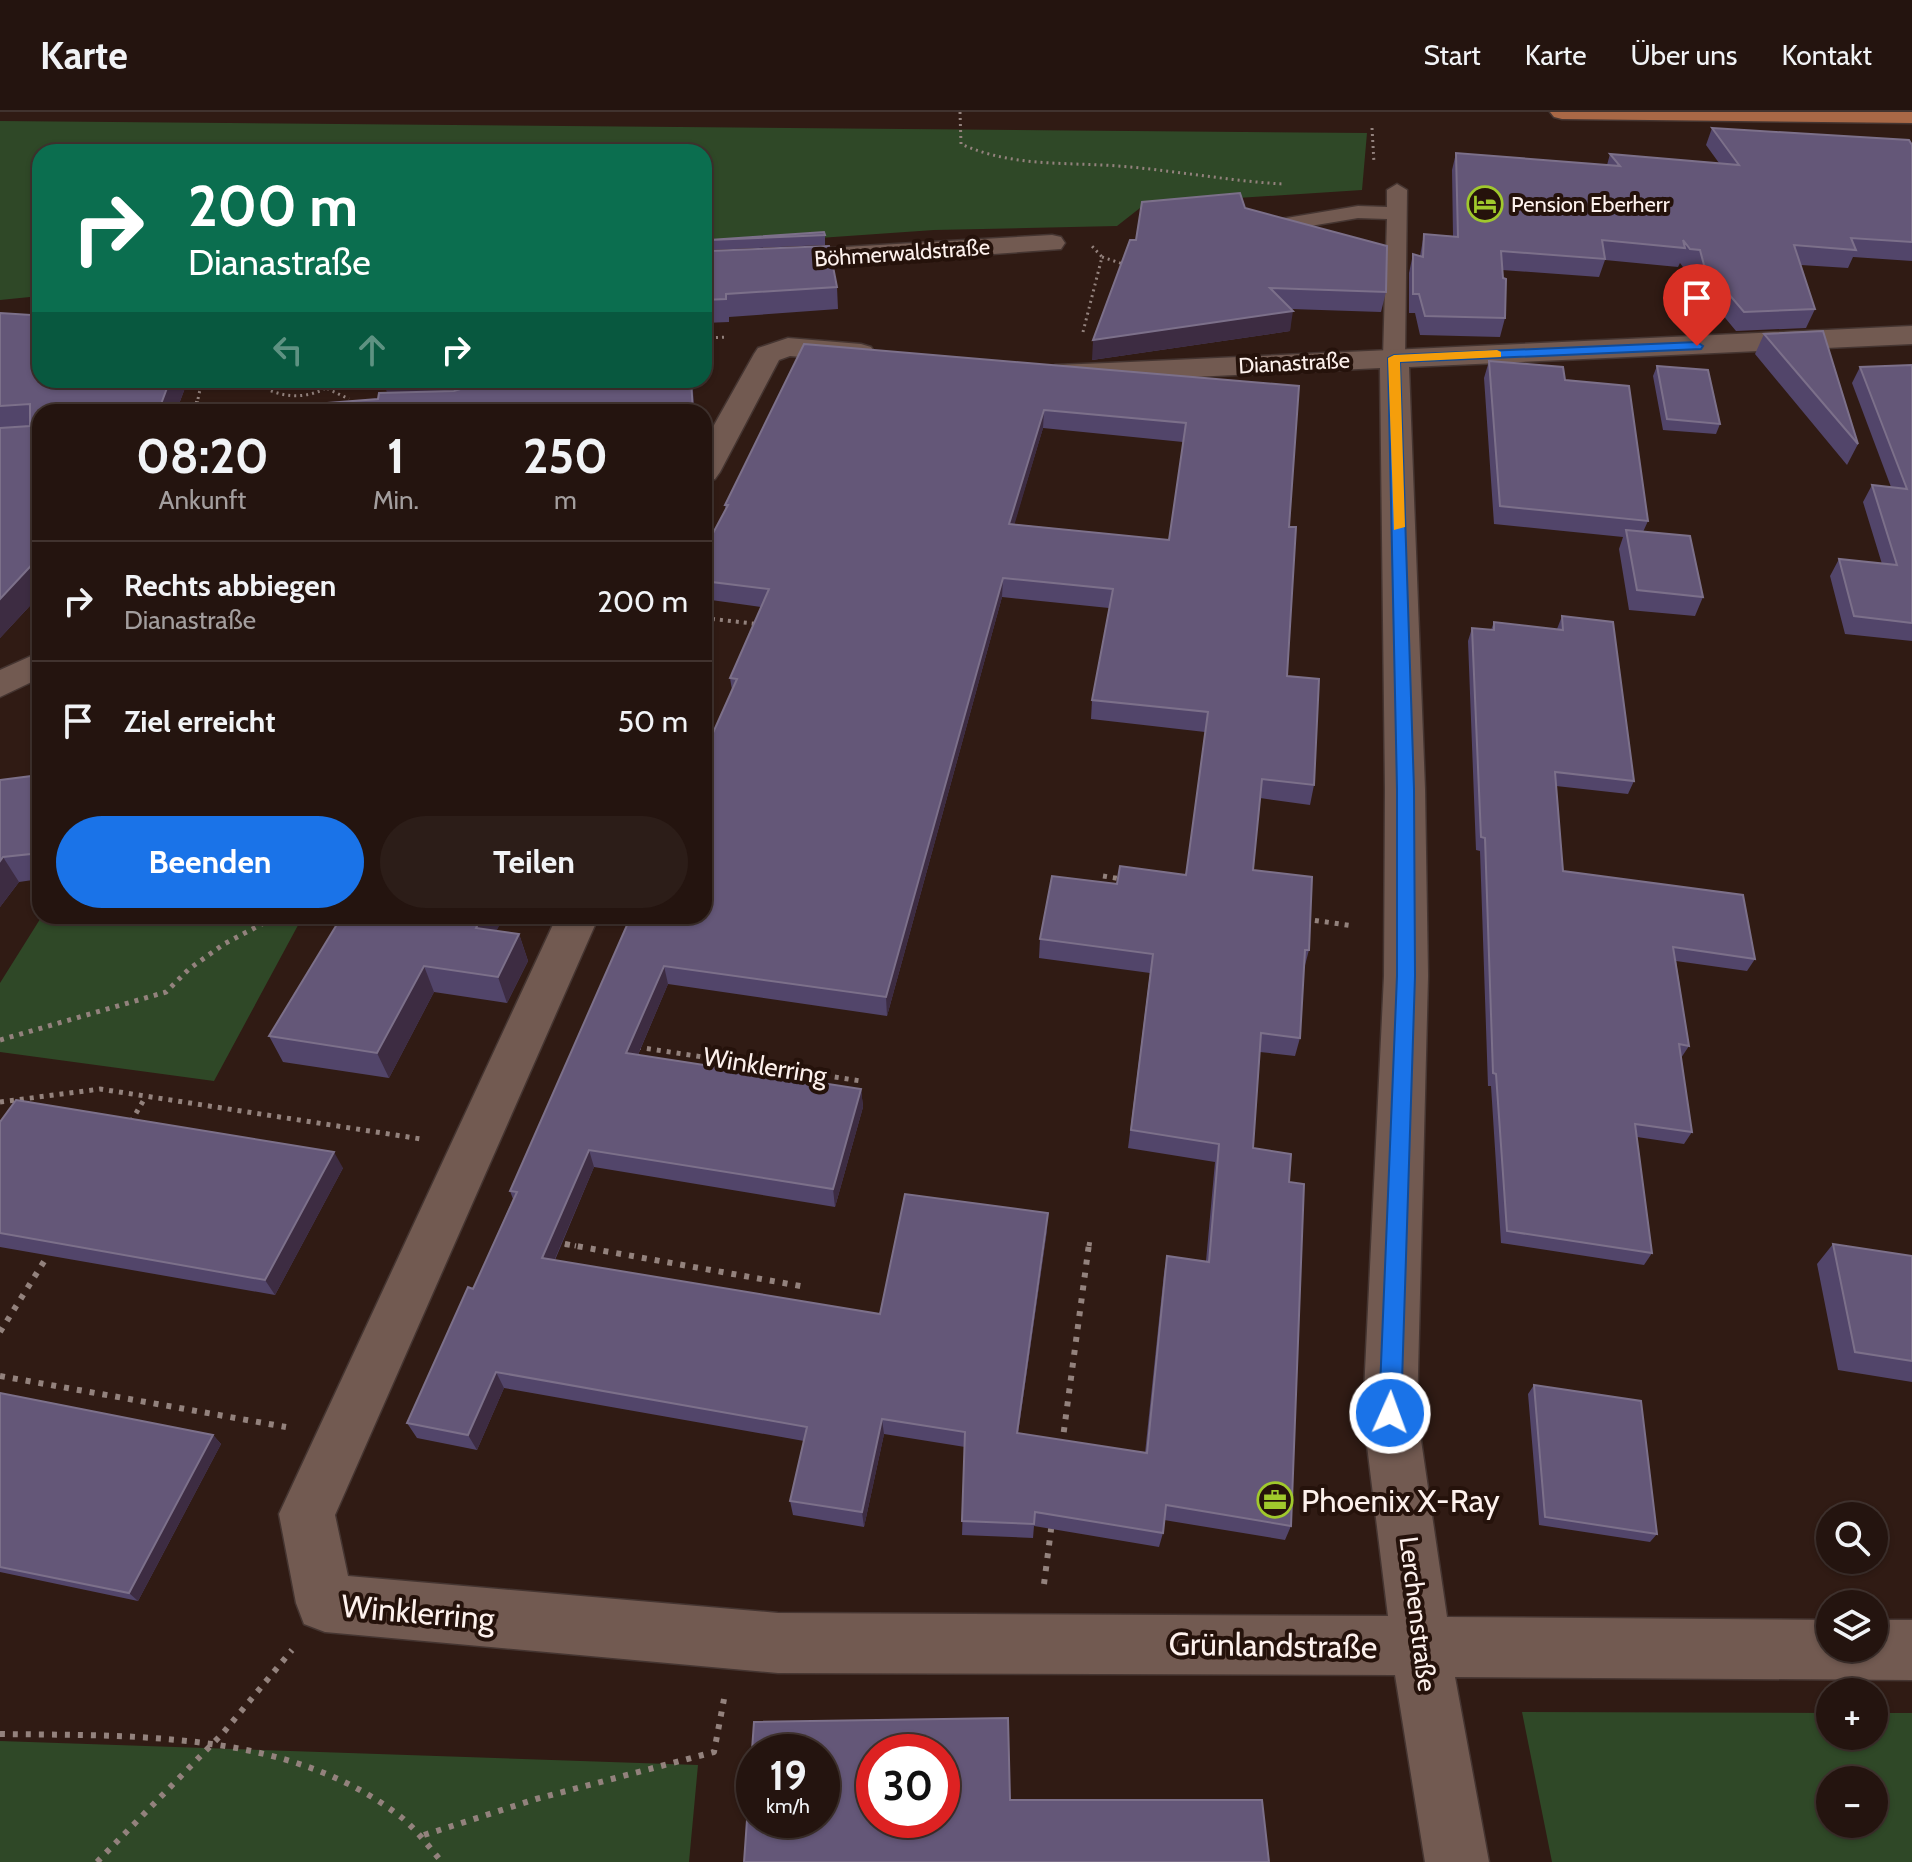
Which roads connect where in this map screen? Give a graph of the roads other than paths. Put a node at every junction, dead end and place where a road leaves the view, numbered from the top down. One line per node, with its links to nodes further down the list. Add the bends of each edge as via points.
1 (1562, 112): 2 (main road)
2 (1912, 116)
3 (1397, 190): 4 (lane)
4 (1397, 213): 5 (lane, via 1358,212); 10 (lane)
5 (1268, 227)
6 (1052, 243): 7 (street, Böhmerwaldstraße)
7 (712, 263)
8 (1912, 335): 10 (street, Dianastraße)
9 (883, 355): 12 (street, via 788,347 768,354)
10 (1394, 358): 11 (street, Dianastraße, via 1108,372); 17 (street, Lerchenstraße, via 1405,932 1390,1413)
11 (1041, 369)
12 (712, 457)
13 (32, 667): 14 (street)
14 (0, 685)
15 (574, 924): 16 (street, Winklerring, via 307,1514 325,1603)
16 (758, 1641): 17 (street, Grünlandstraße)
17 (1420, 1648): 18 (street, Grünlandstraße); 19 (street, Lerchenstraße)
18 (1912, 1650)
19 (1457, 1862)

